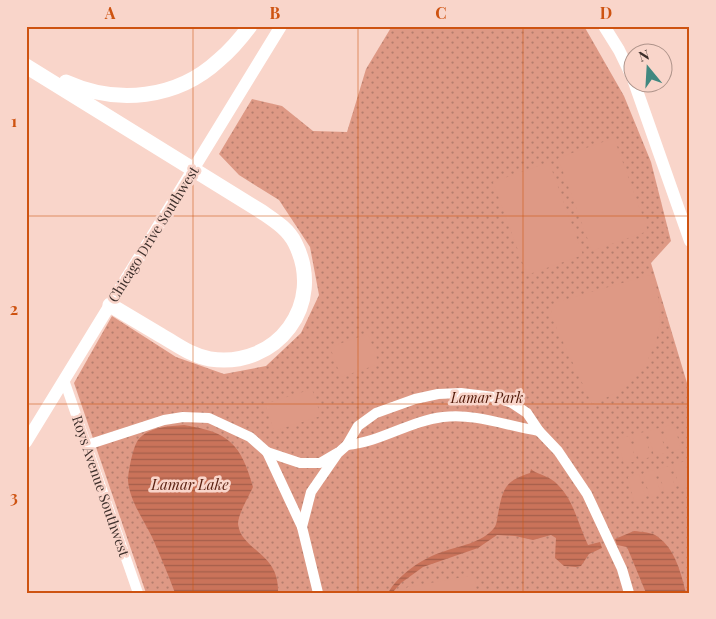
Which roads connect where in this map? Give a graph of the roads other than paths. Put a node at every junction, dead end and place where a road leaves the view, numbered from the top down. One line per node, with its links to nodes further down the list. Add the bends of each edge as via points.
1 (250, 26): 4 (highway, via 232,48 203,73 178,86 149,94 127,96 81,89)
2 (281, 26): 8 (main road, Chicago Drive Southwest)
3 (604, 26): 5 (main road)
4 (27, 61): 8 (highway, via 281,225 294,242 305,277 298,314 288,331 273,345 234,360 193,354)
5 (624, 61)
6 (638, 92): 7 (main road)
7 (690, 241)
8 (110, 305): 9 (main road, Chicago Drive Southwest)
9 (64, 380): 11 (main road, Chicago Drive Southwest); 12 (street, Roys Avenue Southwest)
10 (539, 431): 13 (street, via 476,418 443,417 408,426 372,441); 13 (street, via 527,413 512,403 494,397 438,394 394,406 365,420); 19 (street, via 558,451 587,494)
11 (26, 442)
12 (87, 445): 14 (street, via 183,417 209,418 250,437); 17 (street, Roys Avenue Southwest)
13 (347, 445): 15 (street)
14 (267, 452): 15 (street, via 300,463 320,463); 16 (street)
15 (338, 453): 16 (street, via 311,492)
16 (302, 527): 18 (street)
17 (138, 593)
18 (318, 593)
19 (630, 593)

